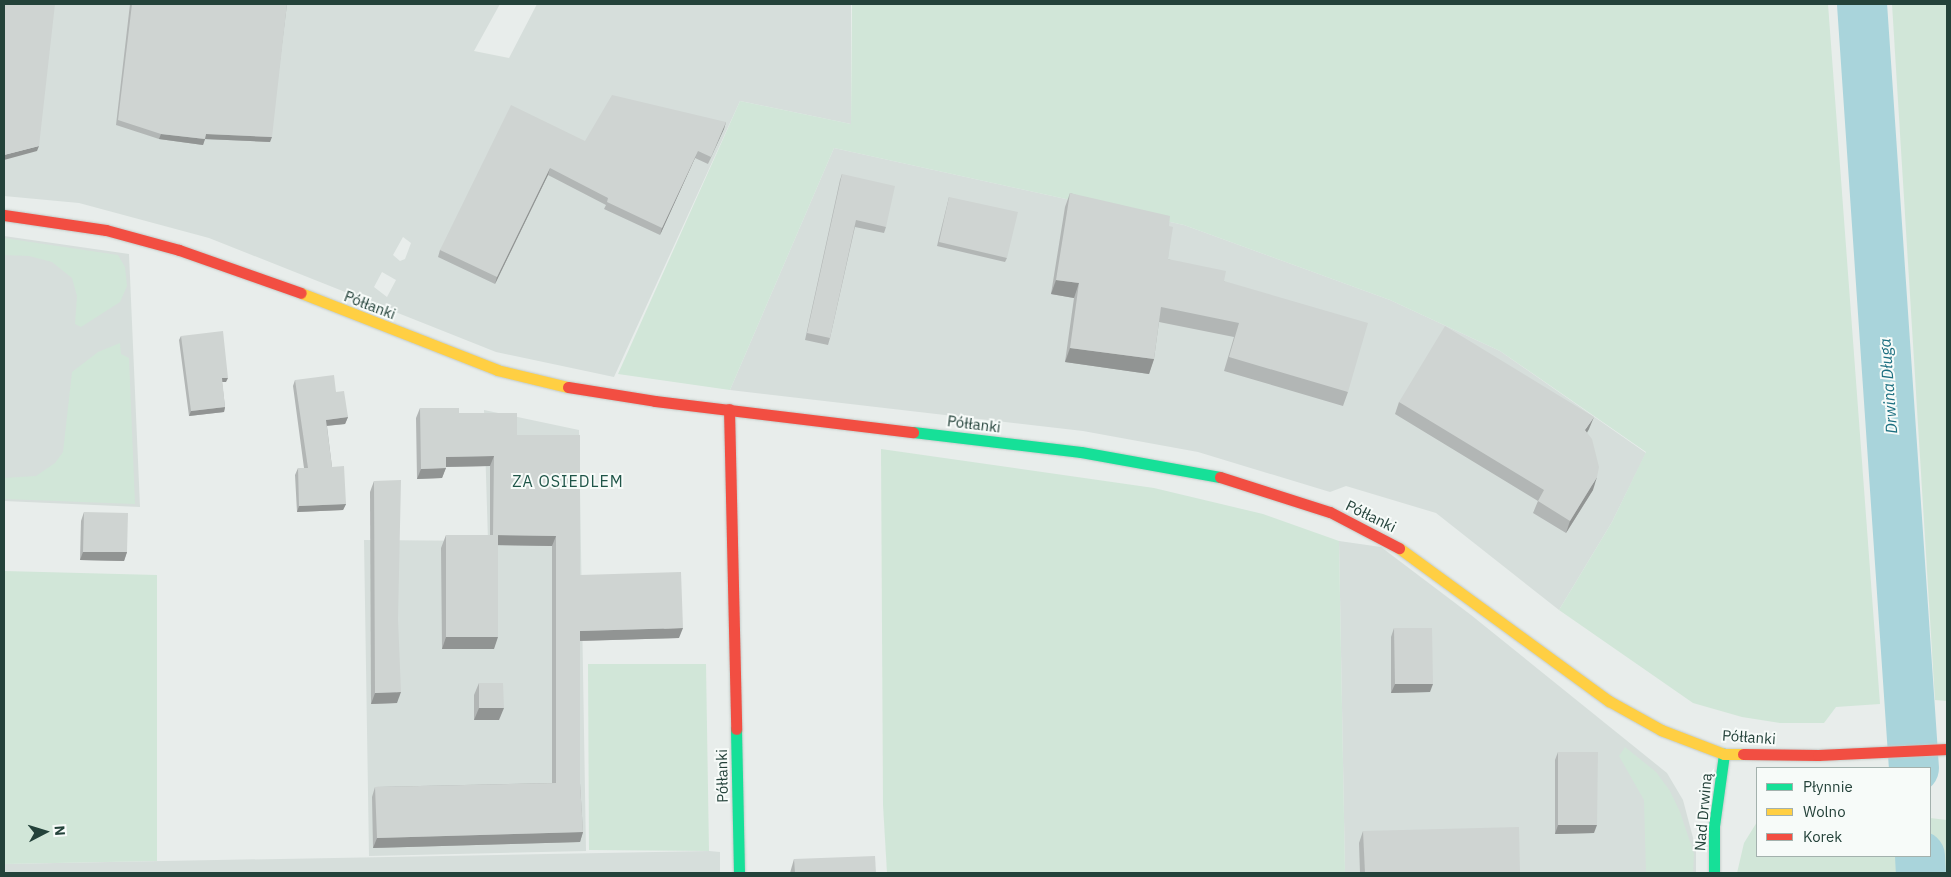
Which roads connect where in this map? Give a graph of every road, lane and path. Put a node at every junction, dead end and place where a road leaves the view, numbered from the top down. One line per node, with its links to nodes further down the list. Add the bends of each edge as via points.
1 (4, 215): 2 (street, Półłanki, via 106,230 179,250 266,279 520,377 603,394)
2 (729, 409): 4 (street, Półłanki, via 1081,452 1186,469 1274,492 1388,540 1609,701 1661,730); 5 (street, Półłanki)
3 (1947, 749): 4 (street, Półłanki, via 1818,755)
4 (1724, 754): 6 (street, Nad Drwiną, via 1714,826)
5 (739, 873)
6 (1714, 873)

